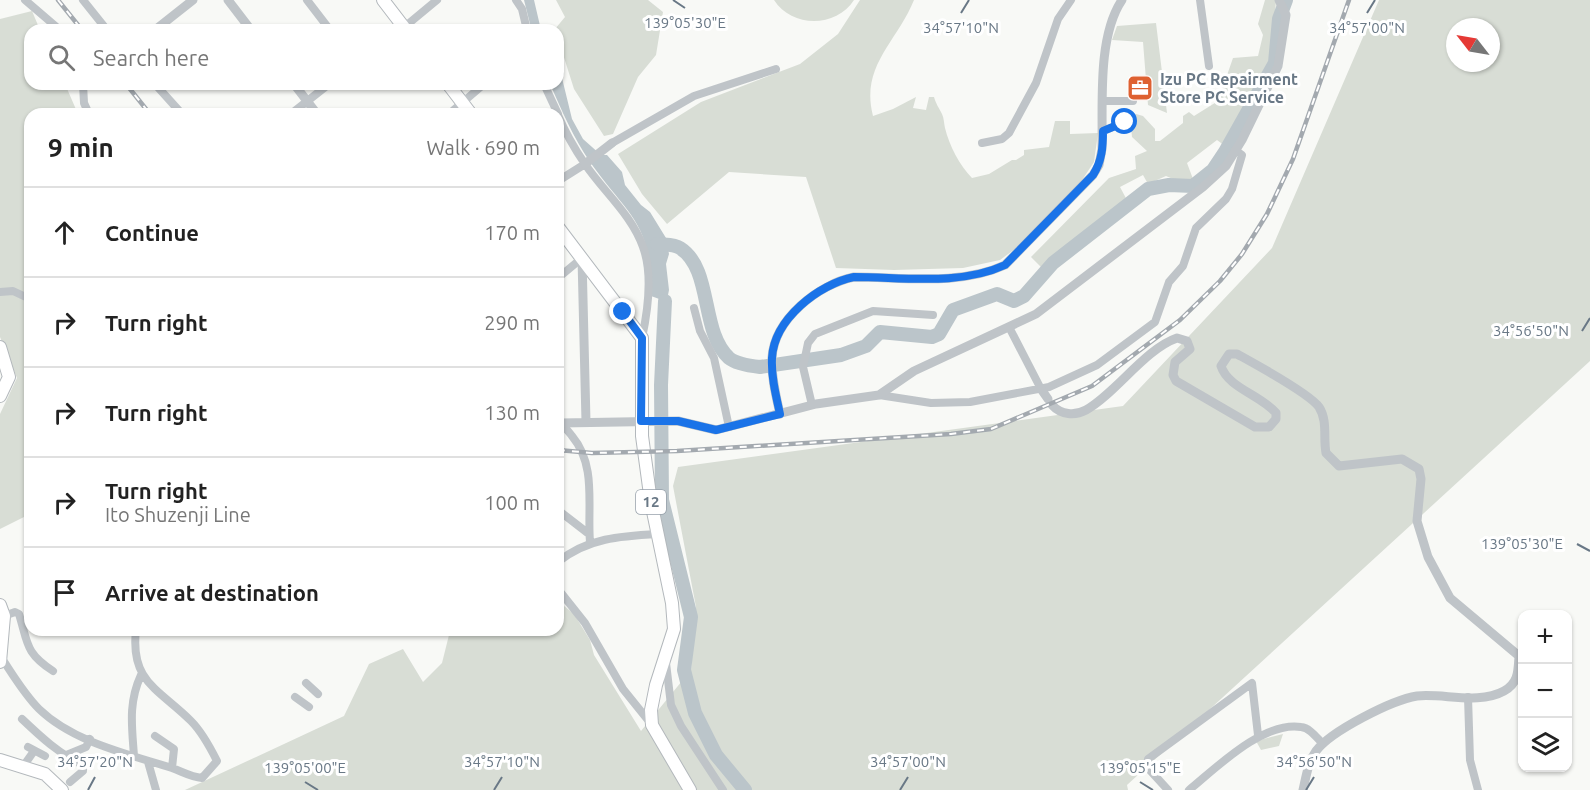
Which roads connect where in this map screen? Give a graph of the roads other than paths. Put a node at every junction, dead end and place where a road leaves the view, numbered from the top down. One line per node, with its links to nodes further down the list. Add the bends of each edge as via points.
1 (25, 0): 13 (street)
2 (83, 0): 14 (street)
3 (193, 0): 15 (street)
4 (228, 0): 16 (street)
5 (307, 0): 17 (street)
6 (383, 0): 18 (main road)
7 (437, 0): 19 (street)
8 (516, 0): 20 (street)
9 (1071, 0): 45 (street, via 1058,19 1036,83 1010,133)
10 (1122, 0): 32 (street, via 1108,39)
11 (1200, 0): 21 (street)
12 (1279, 1): 46 (street, via 1286,15 1278,66)
13 (53, 24)
14 (102, 24)
15 (163, 24)
16 (247, 24)
17 (325, 24)
18 (400, 24)
19 (410, 24)
20 (526, 24)
21 (1209, 66)
22 (776, 69): 44 (street, via 694,96)
23 (1134, 84): 32 (street, via 1133,101)
24 (84, 90): 34 (street)
25 (161, 90): 35 (street)
26 (299, 90): 31 (street)
27 (321, 90): 31 (street)
28 (452, 90): 33 (main road)
29 (477, 90): 33 (street)
30 (547, 90): 40 (street)
31 (307, 101): 36 (street); 37 (street)
32 (1103, 101): 43 (street)
33 (462, 103): 38 (street); 39 (main road)
34 (86, 108)
35 (177, 108)
36 (298, 108)
37 (312, 108)
38 (456, 108)
39 (466, 108)
40 (555, 108)
41 (1125, 122): 43 (street)
42 (564, 126): 47 (street)
43 (1103, 131): 63 (street, via 1099,165 1093,175 1005,265 963,277 854,277 826,288 796,311 779,334 772,357)
44 (612, 143): 47 (street)
45 (982, 143)
46 (1236, 150): 56 (street, via 1226,166 1203,187 1036,314); 59 (street, via 1242,155 1232,189 1196,228 1183,266 1169,282 1155,322 1097,365)
47 (585, 164): 48 (street); 57 (street, via 642,244 647,281)
48 (564, 177)
49 (564, 235): 50 (main road)
50 (582, 258): 51 (street); 57 (main road); 66 (street)
51 (564, 273)
52 (0, 292): 53 (street, via 13,291)
53 (24, 296)
54 (694, 308): 67 (street, via 714,358)
55 (933, 315): 62 (street, via 873,311 815,334 804,354 803,368)
56 (1009, 327): 59 (street); 60 (street, via 914,371)
57 (642, 338): 64 (main road, 12)
58 (0, 347): 61 (main road, via 9,377)
59 (1041, 389): 60 (street, via 960,402 931,403); 85 (street, via 1063,412 1087,410 1135,368 1178,338 1186,341 1190,349 1175,362 1176,381 1255,428 1269,428 1276,413 1223,375 1221,366 1229,354 1245,358 1319,406 1326,453 1339,466 1402,459 1413,464 1421,479 1417,521 1428,557 1450,598 1519,656 1518,676 1505,691)
60 (879, 395): 62 (street)
61 (0, 396)
62 (812, 405): 63 (street)
63 (780, 414): 67 (street)
64 (646, 421): 66 (street); 67 (street, via 678,421 716,430); 70 (main road, 12)
65 (564, 422): 66 (street)
66 (586, 422)
67 (729, 427)
68 (564, 428): 71 (street, via 584,457 590,494)
69 (564, 515): 71 (street)
70 (658, 534): 71 (street); 78 (main road, 12, via 674,629)
71 (590, 538): 72 (street)
72 (564, 557)
73 (564, 597): 88 (street, via 585,623 628,697)
74 (2, 610): 75 (street, via 19,614); 79 (main road)
75 (24, 633)
76 (25, 636): 80 (street, via 28,649)
77 (136, 636): 81 (street, via 135,657)
78 (665, 656): 88 (main road, 12, via 651,710); 103 (street, via 671,705)
79 (1, 659): 91 (street, via 39,709 56,723)
80 (53, 671)
81 (141, 675): 95 (street, via 130,719); 99 (street, via 192,723 217,761 202,778)
82 (306, 683): 83 (street)
83 (318, 694)
84 (295, 697): 86 (street)
85 (1468, 697): 92 (street, via 1418,696 1396,701); 107 (street, via 1470,760)
86 (309, 707)
87 (22, 719): 94 (street)
88 (652, 725): 102 (main road)
89 (1258, 735): 92 (street, via 1300,727 1310,730); 104 (street, via 1252,683 1148,759 1147,767); 105 (street)
90 (155, 736): 99 (street, via 174,750)
91 (90, 739): 94 (street, via 86,747); 95 (street)
92 (1323, 744): 106 (street, via 1310,762)
93 (45, 756): 98 (street, via 31,749)
94 (64, 756): 100 (street, via 84,767)
95 (134, 756): 97 (street)
96 (0, 760): 98 (main road)
97 (148, 762): 99 (street); 101 (street)
98 (22, 768): 100 (main road)
99 (172, 768)
100 (66, 786)
101 (156, 790)
102 (690, 790)
103 (723, 790)
104 (1168, 790)
105 (1189, 790)
106 (1303, 790)
107 (1478, 790)

